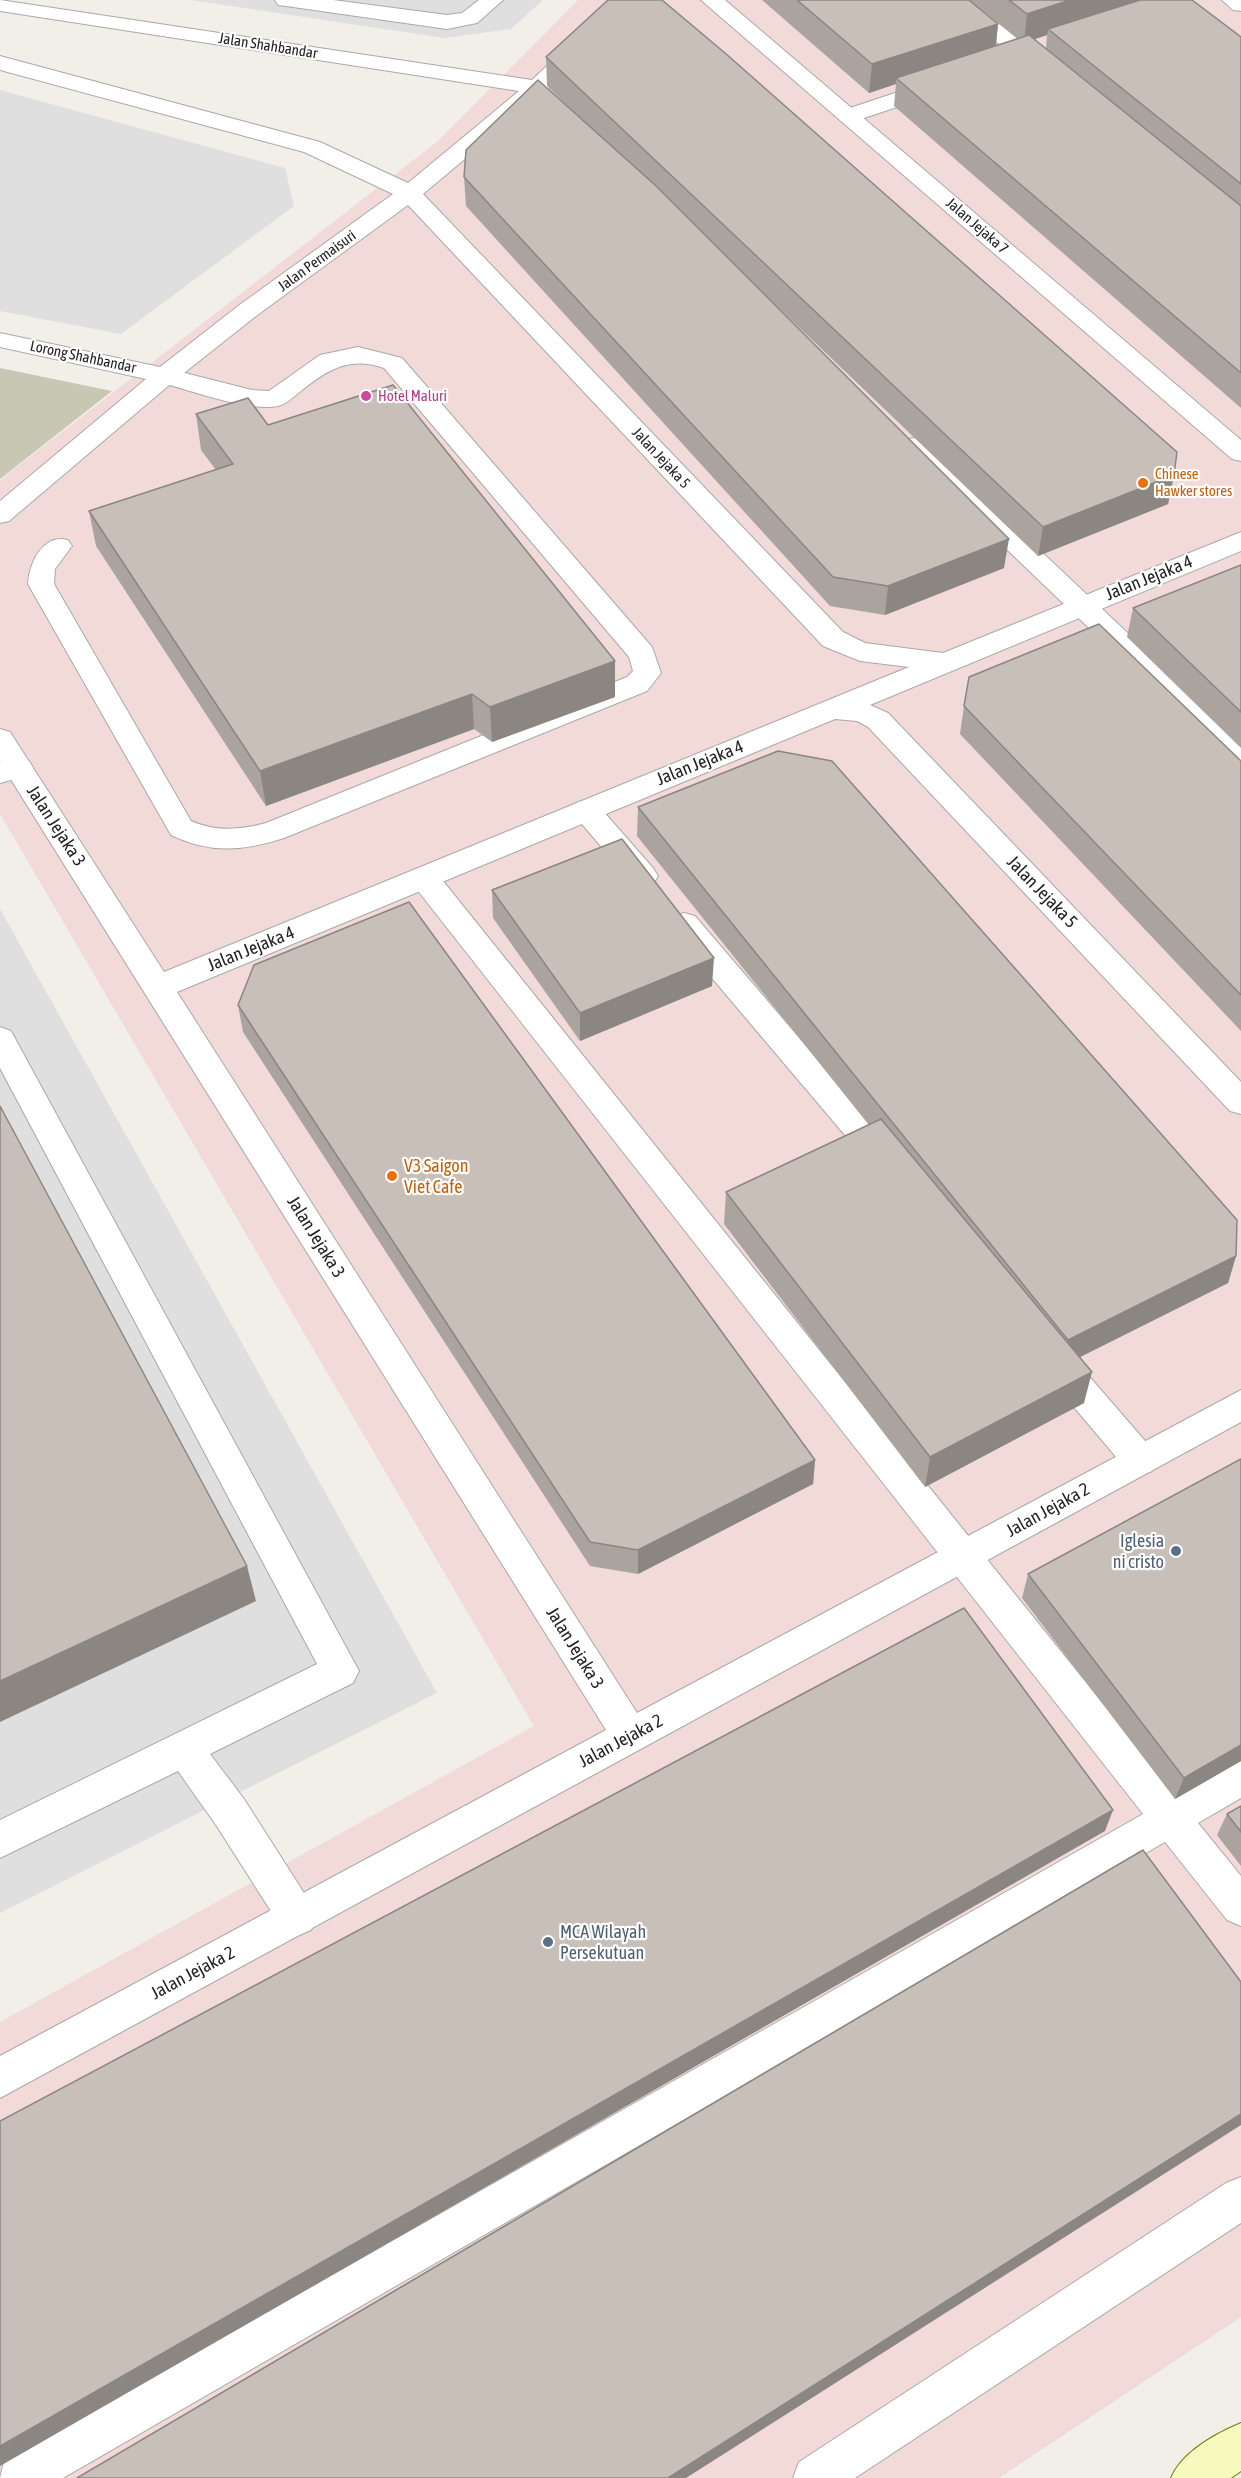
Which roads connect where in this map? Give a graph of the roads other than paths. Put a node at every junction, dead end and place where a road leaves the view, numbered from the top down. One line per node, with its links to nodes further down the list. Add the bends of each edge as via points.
1 (286, 0): 2 (street, via 447,22 469,18)
2 (492, 0)
3 (628, 0): 15 (street, Jalan Permaisuri)
4 (711, 0): 16 (street, Jalan Jejaka 7)
5 (958, 0): 10 (street)
6 (1233, 0): 8 (street)
7 (0, 5): 15 (street, Jalan Shahbandar)
8 (1241, 6)
9 (1048, 48): 10 (street)
10 (1026, 56): 12 (street); 14 (street)
11 (0, 63): 17 (street, via 312,147)
12 (1004, 63)
13 (960, 78): 16 (street)
14 (1064, 86)
15 (546, 95): 17 (street, Jalan Permaisuri)
16 (849, 116): 21 (street, Jalan Jejaka 7)
17 (410, 193): 19 (street, Jalan Permaisuri, via 247,311); 26 (street, Jalan Jejaka 5, via 833,639 860,652)
18 (0, 340): 19 (street, Lorong Shahbandar)
19 (165, 376): 22 (street, Jalan Permaisuri); 24 (street, Lorong Shahbandar, via 252,398 275,399 321,363 346,354 375,355 393,363 642,654 647,673 637,684 274,831 225,841 200,838 181,828 41,584 42,568)
20 (900, 432): 25 (street)
21 (1241, 453)
22 (0, 515)
23 (1241, 541): 25 (street, Jalan Jejaka 4)
24 (59, 546)
25 (1081, 605): 26 (street, Jalan Jejaka 4); 29 (street)
26 (945, 661): 27 (street, Jalan Jejaka 4)
27 (829, 709): 31 (street, Jalan Jejaka 4); 35 (street, Jalan Jejaka 5, via 862,712 878,720)
28 (0, 739): 30 (street, Jalan Jejaka 3)
29 (1241, 757)
30 (10, 770): 33 (street, Jalan Jejaka 3)
31 (586, 810): 32 (street, Jalan Jejaka 4); 36 (street)
32 (425, 879): 33 (street, Jalan Jejaka 4); 40 (street)
33 (159, 987): 41 (street, Jalan Jejaka 3)
34 (0, 1039): 42 (street, via 340,1671)
35 (1241, 1102)
36 (909, 1189)
37 (1040, 1342): 39 (street)
38 (1241, 1405): 39 (street, Jalan Jejaka 2)
39 (1140, 1460): 40 (street, Jalan Jejaka 2)
40 (964, 1555): 41 (street, Jalan Jejaka 2); 44 (street)
41 (631, 1736): 47 (street, Jalan Jejaka 2)
42 (183, 1749): 45 (street); 47 (street, via 230,1812)
43 (1241, 1778): 44 (street)
44 (1172, 1818): 46 (street); 51 (street)
45 (0, 1840)
46 (1241, 1906)
47 (297, 1917): 48 (street, Jalan Jejaka 2)
48 (0, 2078)
49 (1241, 2198): 52 (street)
50 (1241, 2445): 53 (street)
51 (20, 2478)
52 (815, 2478)
53 (1193, 2478)

